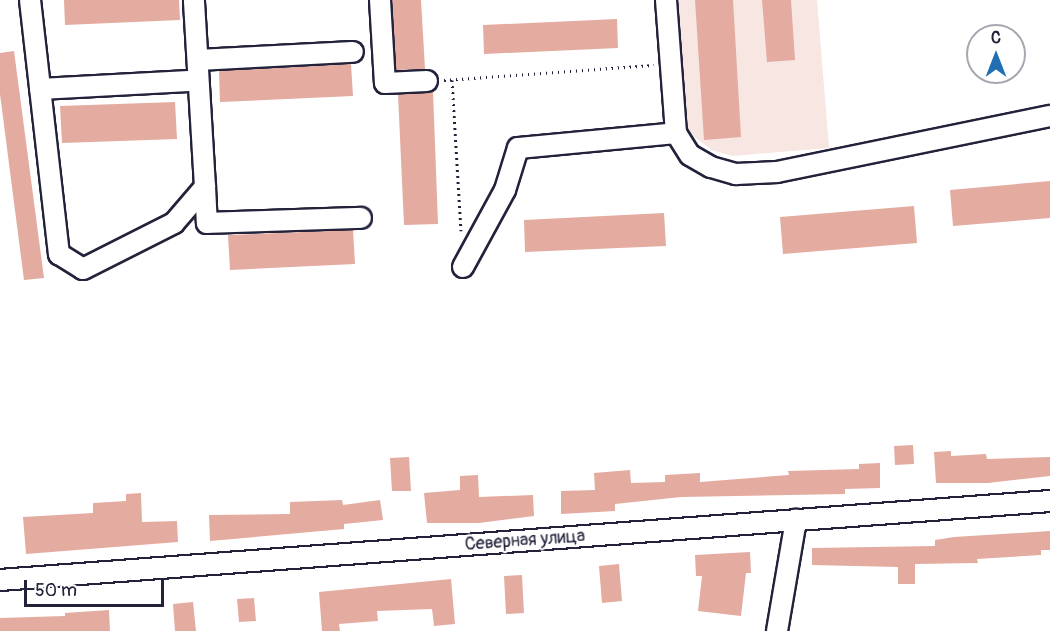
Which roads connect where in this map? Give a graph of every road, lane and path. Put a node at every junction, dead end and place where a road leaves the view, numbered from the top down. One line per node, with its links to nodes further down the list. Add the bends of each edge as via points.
1 (30, 0): 11 (street)
2 (194, 0): 6 (street)
3 (380, 0): 10 (street, via 385,82)
4 (666, 0): 7 (street)
5 (353, 52): 6 (street)
6 (198, 60): 14 (street)
7 (669, 64): 8 (path); 13 (street)
8 (452, 80): 10 (path); 16 (path)
9 (189, 81): 11 (street)
10 (427, 81)
11 (40, 89): 14 (street, via 59,254 83,269 174,223)
12 (1050, 116): 13 (street, via 823,165 752,174 711,167 690,155)
13 (676, 133): 16 (street, via 518,148 505,189)
14 (205, 187): 15 (street, via 207,223)
15 (361, 218)
16 (463, 267)
17 (1050, 501): 18 (street, Северная улица)
18 (796, 520): 19 (street, Северная улица); 20 (street)
19 (0, 580)
20 (777, 631)

